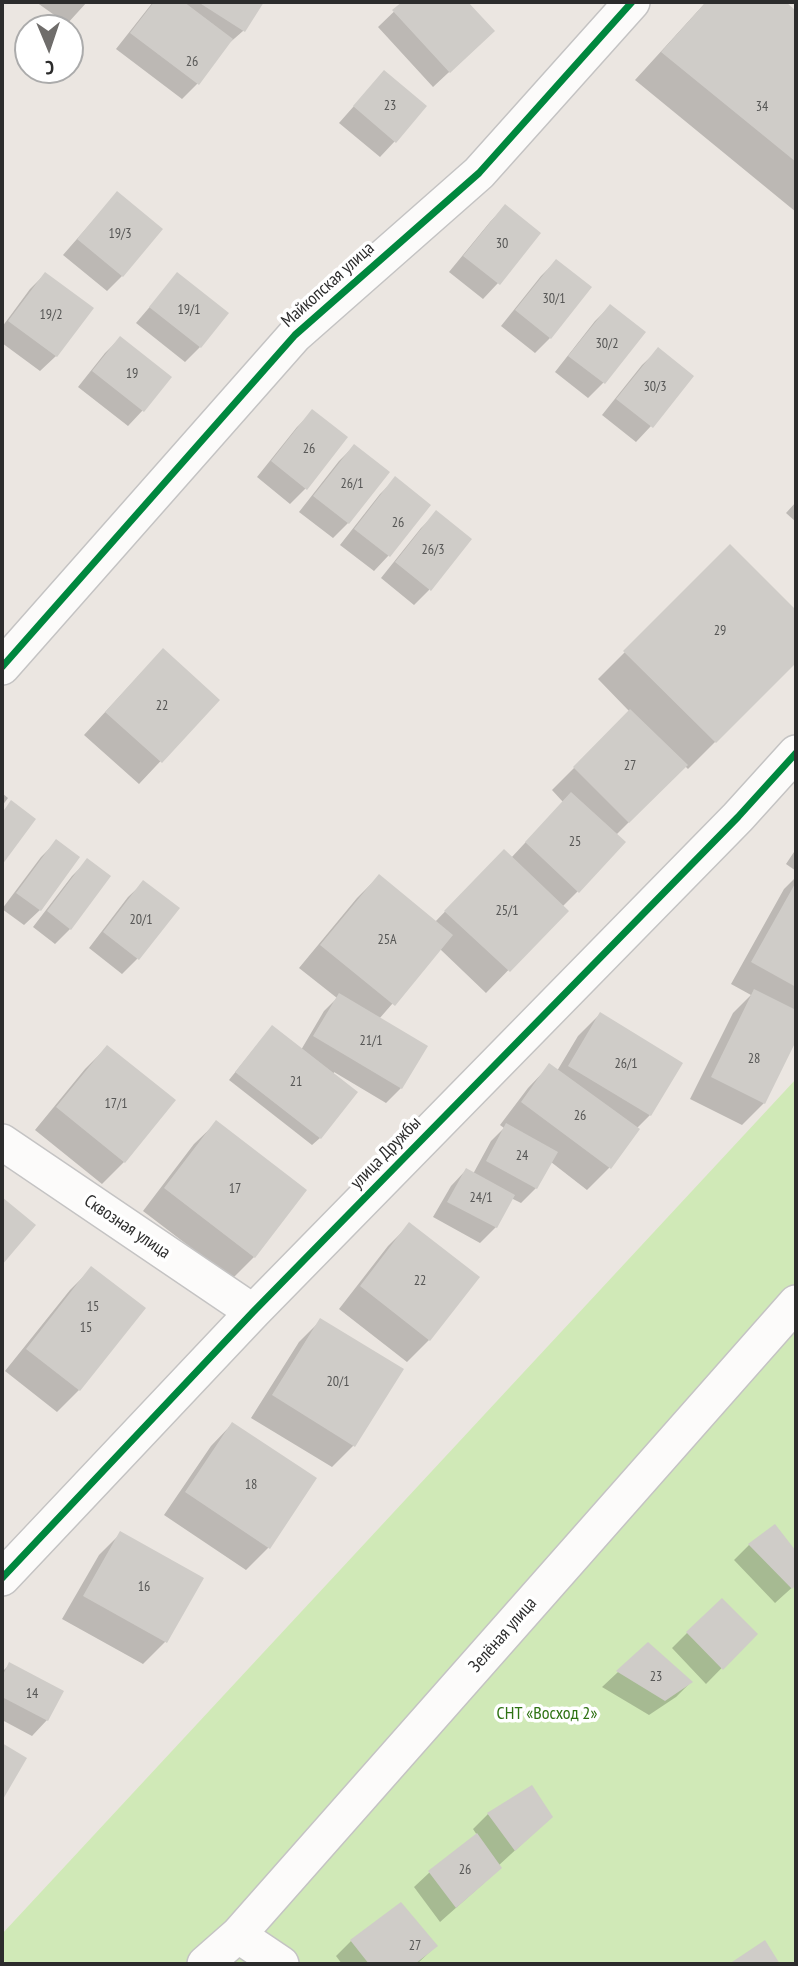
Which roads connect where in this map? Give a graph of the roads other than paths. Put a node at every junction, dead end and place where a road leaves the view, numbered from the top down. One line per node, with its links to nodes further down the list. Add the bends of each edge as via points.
1 (632, 2): 2 (street, Майкопская улица, via 479,173 295,335)
2 (2, 667)
3 (796, 753): 6 (street, улица Дружбы)
4 (2, 1142): 6 (street, Сквозная улица)
5 (796, 1303): 8 (street, Зелёная улица)
6 (253, 1312): 7 (street, улица Дружбы)
7 (2, 1578)
8 (238, 1935): 9 (street, Зелёная улица); 10 (street)
9 (205, 1964)
10 (281, 1964)

